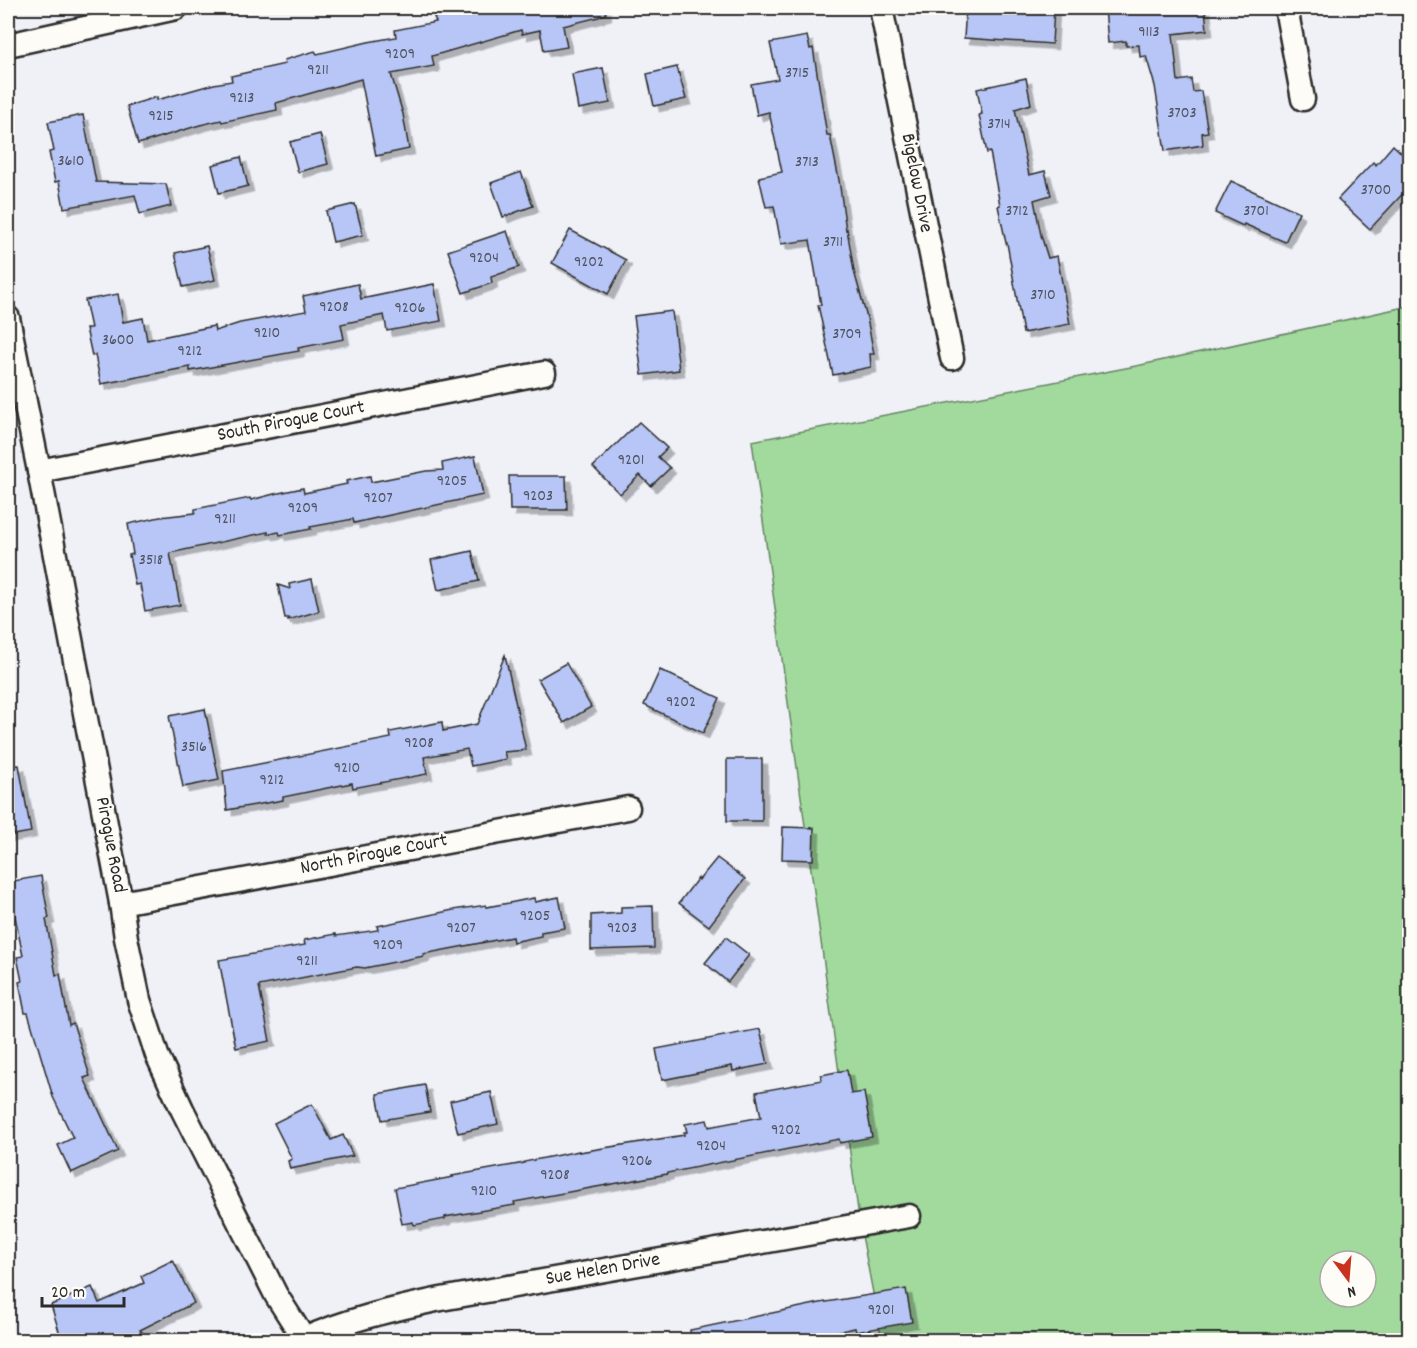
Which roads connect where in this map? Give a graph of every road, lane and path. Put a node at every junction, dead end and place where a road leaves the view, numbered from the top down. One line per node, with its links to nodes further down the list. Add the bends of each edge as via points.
1 (176, 8): 4 (street)
2 (881, 8): 7 (street, Bigelow Drive)
3 (1286, 8): 5 (street)
4 (8, 45)
5 (1304, 99)
6 (8, 318): 9 (street, Pirogue Road)
7 (952, 358)
8 (544, 374): 9 (street, South Pirogue Court)
9 (39, 471): 11 (street, Pirogue Road)
10 (628, 808): 11 (street, North Pirogue Court)
11 (121, 903): 13 (street, Pirogue Road, via 139,1000 157,1055 276,1295)
12 (909, 1216): 13 (street, Sue Helen Drive, via 441,1299 347,1322)
13 (303, 1340)

